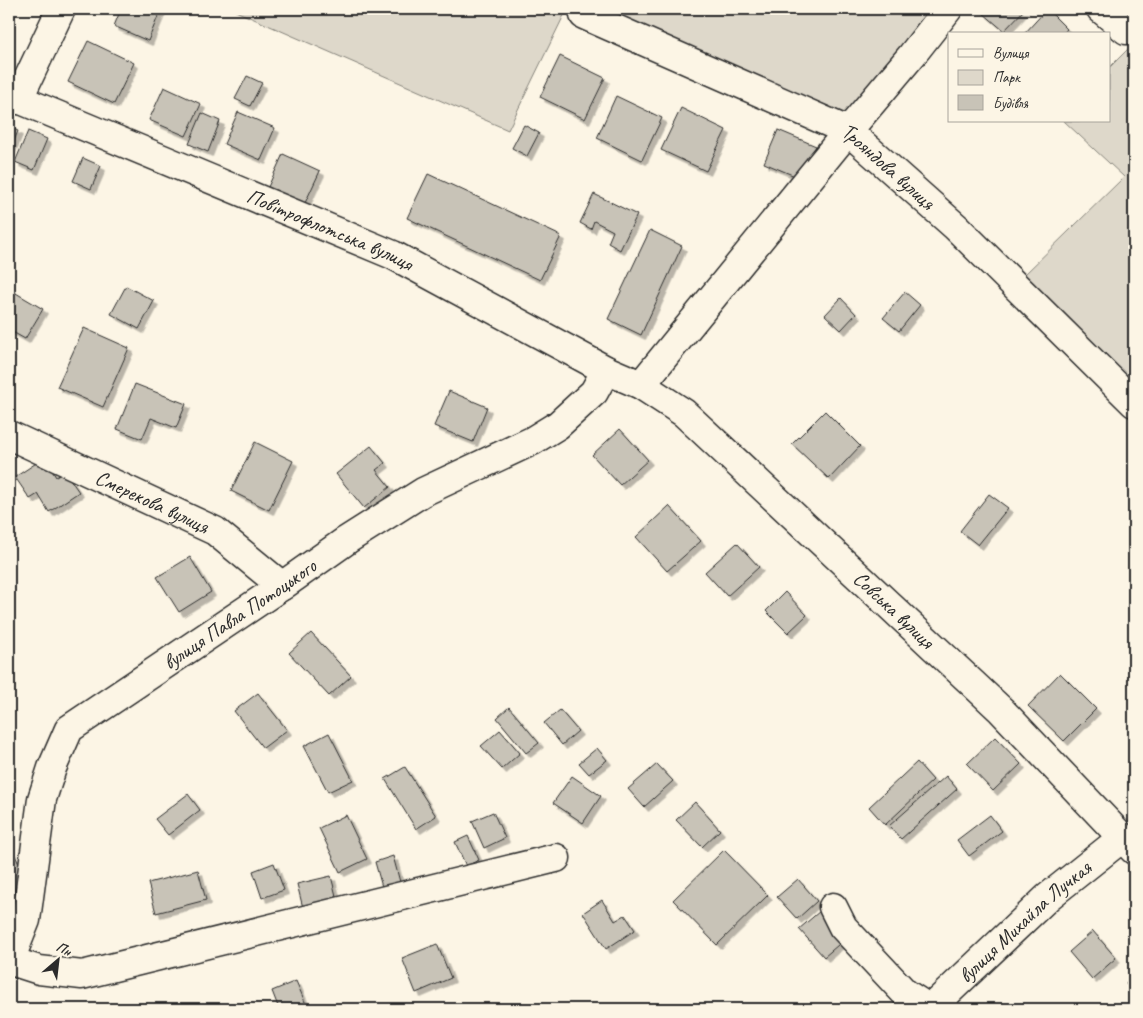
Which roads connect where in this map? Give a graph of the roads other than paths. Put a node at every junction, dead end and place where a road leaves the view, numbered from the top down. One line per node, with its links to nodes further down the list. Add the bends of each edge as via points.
1 (61, 9): 6 (street)
2 (948, 9): 7 (street)
3 (1101, 9): 5 (street)
4 (584, 15): 7 (street, Трояндова вулиця)
5 (1126, 30)
6 (13, 98): 8 (street, Повітрофлотська вулиця, via 393,255)
7 (848, 131): 9 (street); 10 (street, Трояндова вулиця, via 956,227)
8 (606, 370): 9 (street, Повітрофлотська вулиця); 12 (street, вулиця Павла Потоцького, via 594,392 558,426 423,492)
9 (640, 385): 13 (street, Совська вулиця, via 684,413 1001,710)
10 (1134, 403)
11 (9, 435): 12 (street, Смерекова вулиця, via 215,531)
12 (282, 586): 16 (street, вулиця Павла Потоцького, via 69,730 42,799 26,920)
13 (1128, 844): 17 (street, вулиця Михайла Лучкая, via 1048,897)
14 (556, 858): 16 (street, вулиця Павла Потоцького, via 82,976 39,970)
15 (833, 907): 17 (street, via 843,927 904,993)
16 (9, 960)
17 (930, 1009)

